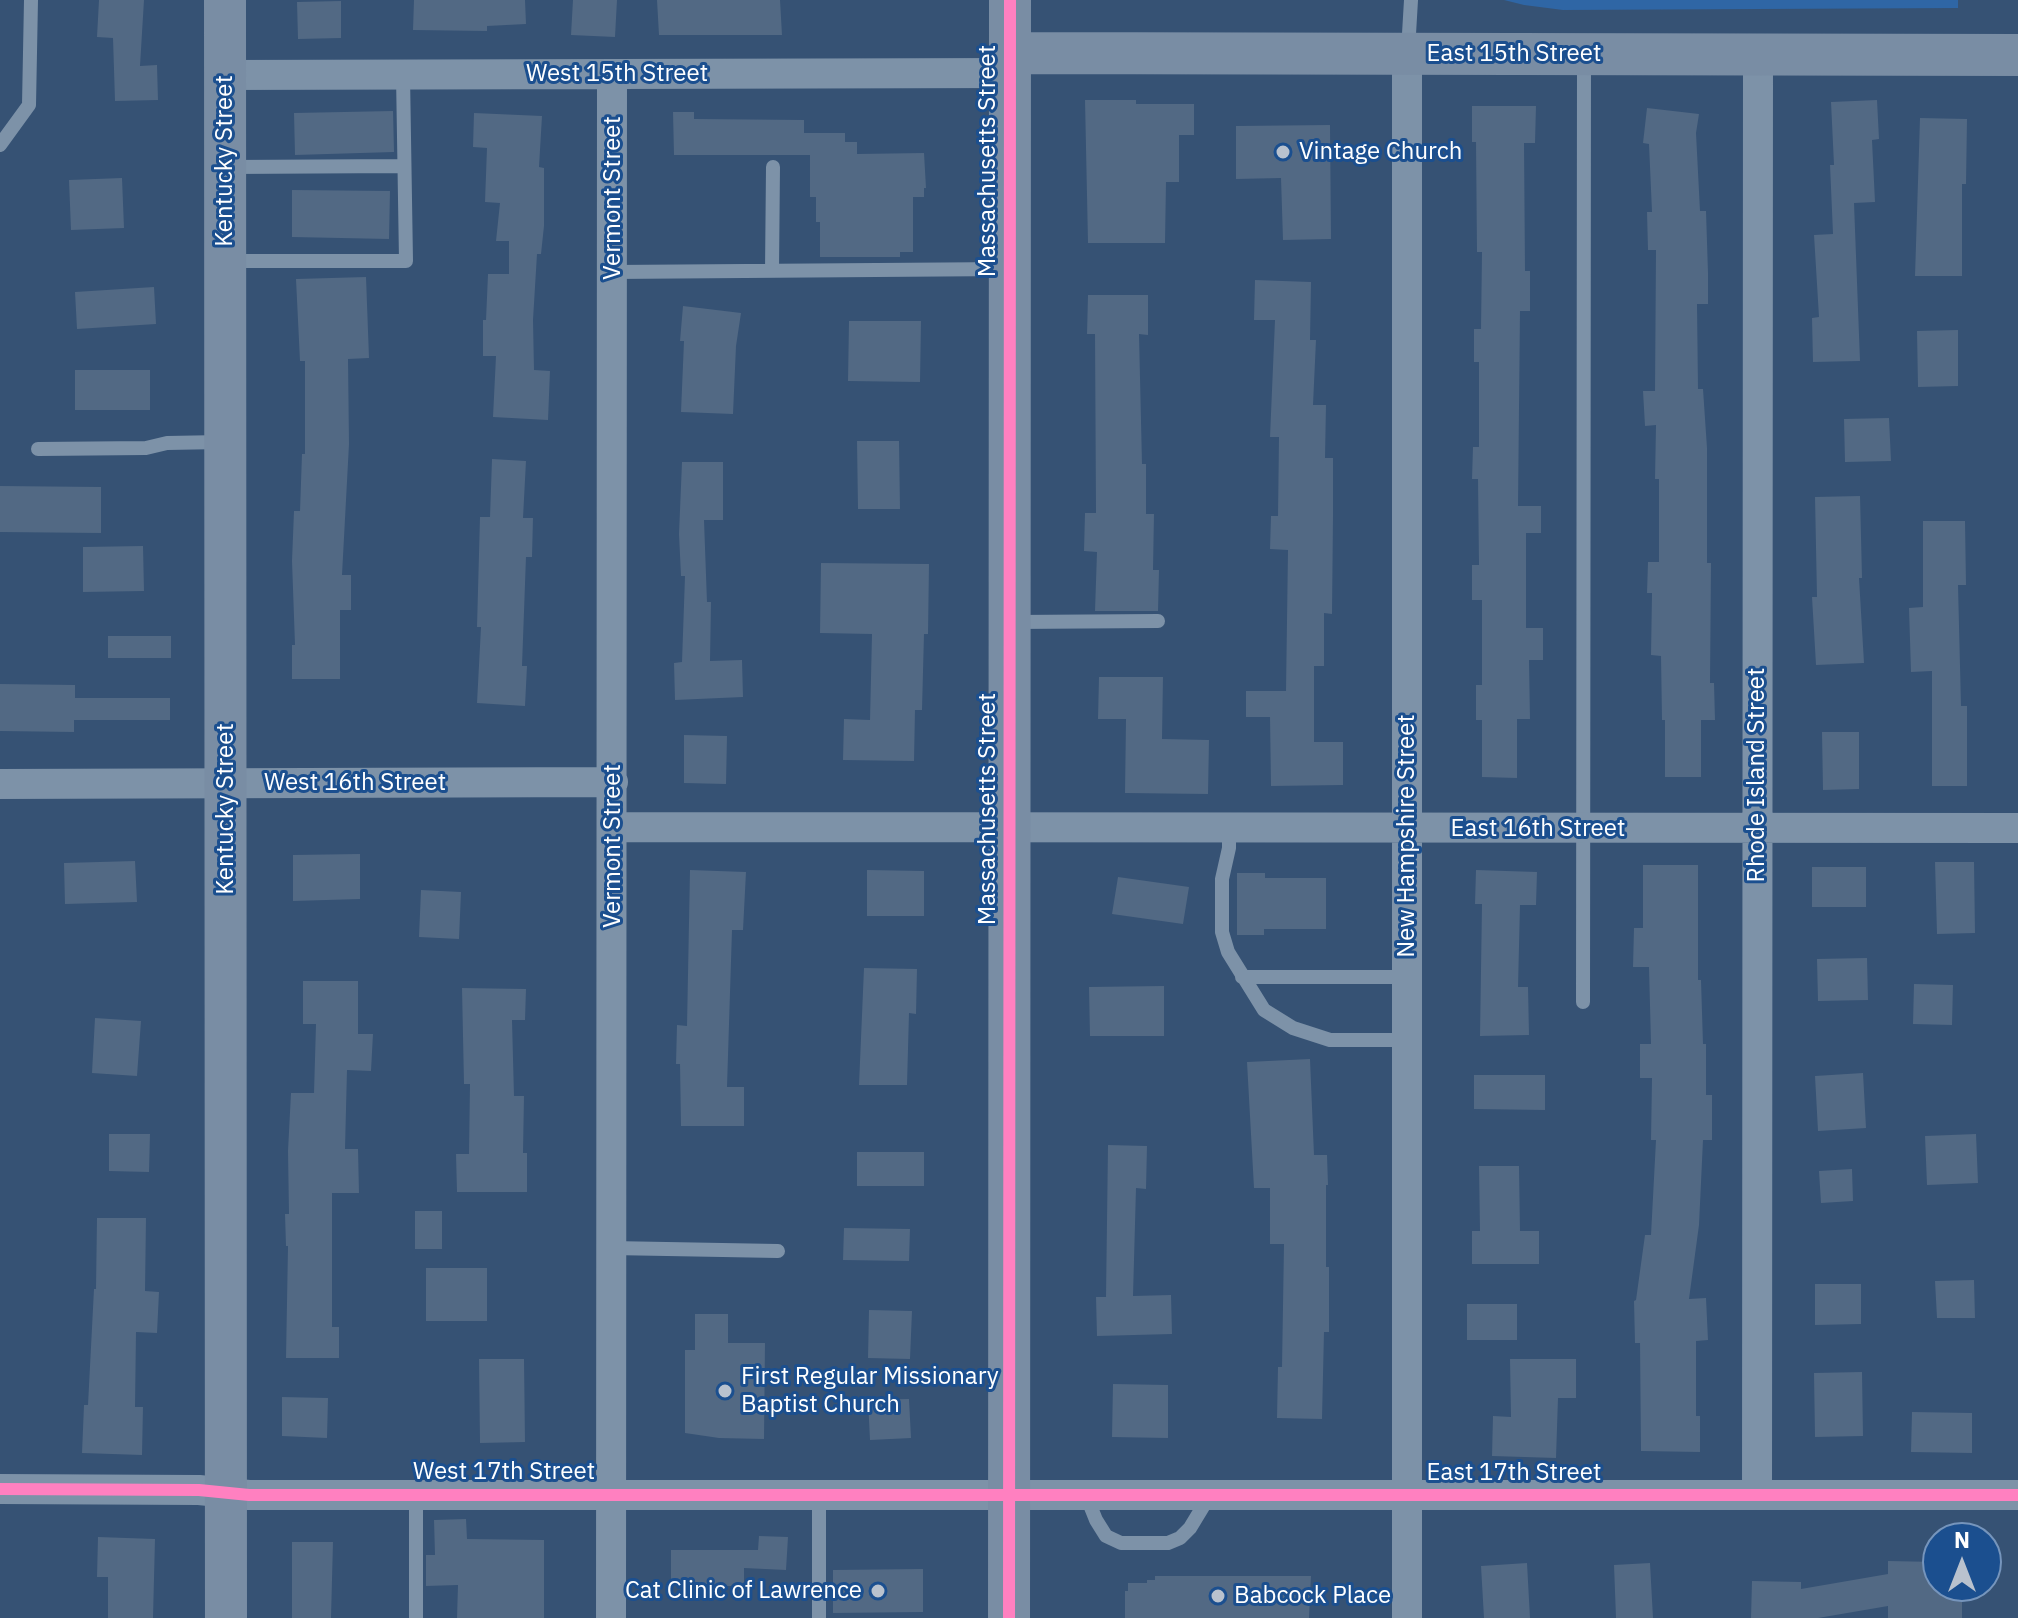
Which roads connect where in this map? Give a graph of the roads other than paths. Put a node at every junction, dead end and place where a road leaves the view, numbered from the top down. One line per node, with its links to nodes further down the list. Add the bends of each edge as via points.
1 (31, 0): 13 (lane, via 29,105)
2 (225, 0): 11 (main road, Kentucky Street)
3 (1010, 0): 9 (main road, Massachusetts Street)
4 (1411, 0): 5 (lane)
5 (1407, 54): 6 (main road, East 15th Street); 9 (main road, East 15th Street); 33 (street, New Hampshire Street)
6 (1584, 54): 7 (main road, East 15th Street); 34 (lane)
7 (1758, 54): 8 (main road, East 15th Street); 31 (street, Rhode Island Street)
8 (2018, 55)
9 (1010, 63): 10 (street, West 15th Street); 18 (main road, Massachusetts Street)
10 (612, 74): 12 (street, West 15th Street); 20 (street, Vermont Street)
11 (225, 75): 12 (street, West 15th Street); 15 (main road, Kentucky Street)
12 (403, 75): 14 (lane)
13 (0, 145)
14 (404, 166): 15 (lane); 17 (lane, via 406,261)
15 (225, 167): 17 (main road, Kentucky Street)
16 (773, 167): 19 (lane)
17 (225, 261): 21 (main road, Kentucky Street)
18 (1010, 269): 19 (lane); 24 (main road, Massachusetts Street)
19 (772, 271): 20 (lane)
20 (613, 272): 25 (street, Vermont Street)
21 (225, 442): 22 (lane); 26 (main road, Kentucky Street)
22 (38, 449)
23 (1158, 621): 24 (lane)
24 (1010, 622): 29 (main road, Massachusetts Street)
25 (613, 782): 26 (street, West 16th Street); 28 (street, Vermont Street)
26 (226, 783): 27 (street, West 16th Street); 42 (main road, Kentucky Street)
27 (0, 784)
28 (613, 827): 29 (street); 39 (street, Vermont Street)
29 (1010, 827): 30 (street, East 16th Street); 46 (main road, Massachusetts Street)
30 (1229, 827): 33 (street, East 16th Street); 35 (lane, via 1222,932)
31 (1757, 828): 32 (street, East 16th Street); 34 (street, East 16th Street); 50 (street, Rhode Island Street)
32 (2018, 828)
33 (1406, 829): 34 (street, East 16th Street); 36 (street, New Hampshire Street)
34 (1583, 829): 37 (lane)
35 (1242, 977): 36 (lane); 38 (lane, via 1264,1010 1293,1028 1330,1040)
36 (1406, 977): 38 (street, New Hampshire Street)
37 (1583, 1002)
38 (1406, 1040): 49 (street, New Hampshire Street)
39 (611, 1248): 40 (lane); 44 (street, Vermont Street)
40 (778, 1251)
41 (0, 1489): 42 (street, West 17th Street)
42 (226, 1493): 43 (street, West 17th Street); 52 (main road, Kentucky Street)
43 (416, 1494): 44 (street, West 17th Street); 53 (lane)
44 (611, 1494): 45 (street, West 17th Street); 54 (street, Vermont Street)
45 (819, 1494): 46 (street, West 17th Street); 55 (lane)
46 (1009, 1494): 47 (street, East 17th Street); 56 (main road, Massachusetts Street)
47 (1086, 1494): 48 (street, East 17th Street); 48 (lane, via 1106,1536 1121,1543 1180,1538)
48 (1210, 1494): 49 (street, East 17th Street)
49 (1406, 1495): 50 (street, East 17th Street); 57 (street, New Hampshire Street)
50 (1757, 1495): 51 (street, East 17th Street)
51 (2018, 1495)
52 (226, 1618)
53 (416, 1618)
54 (611, 1618)
55 (819, 1618)
56 (1009, 1618)
57 (1407, 1618)

